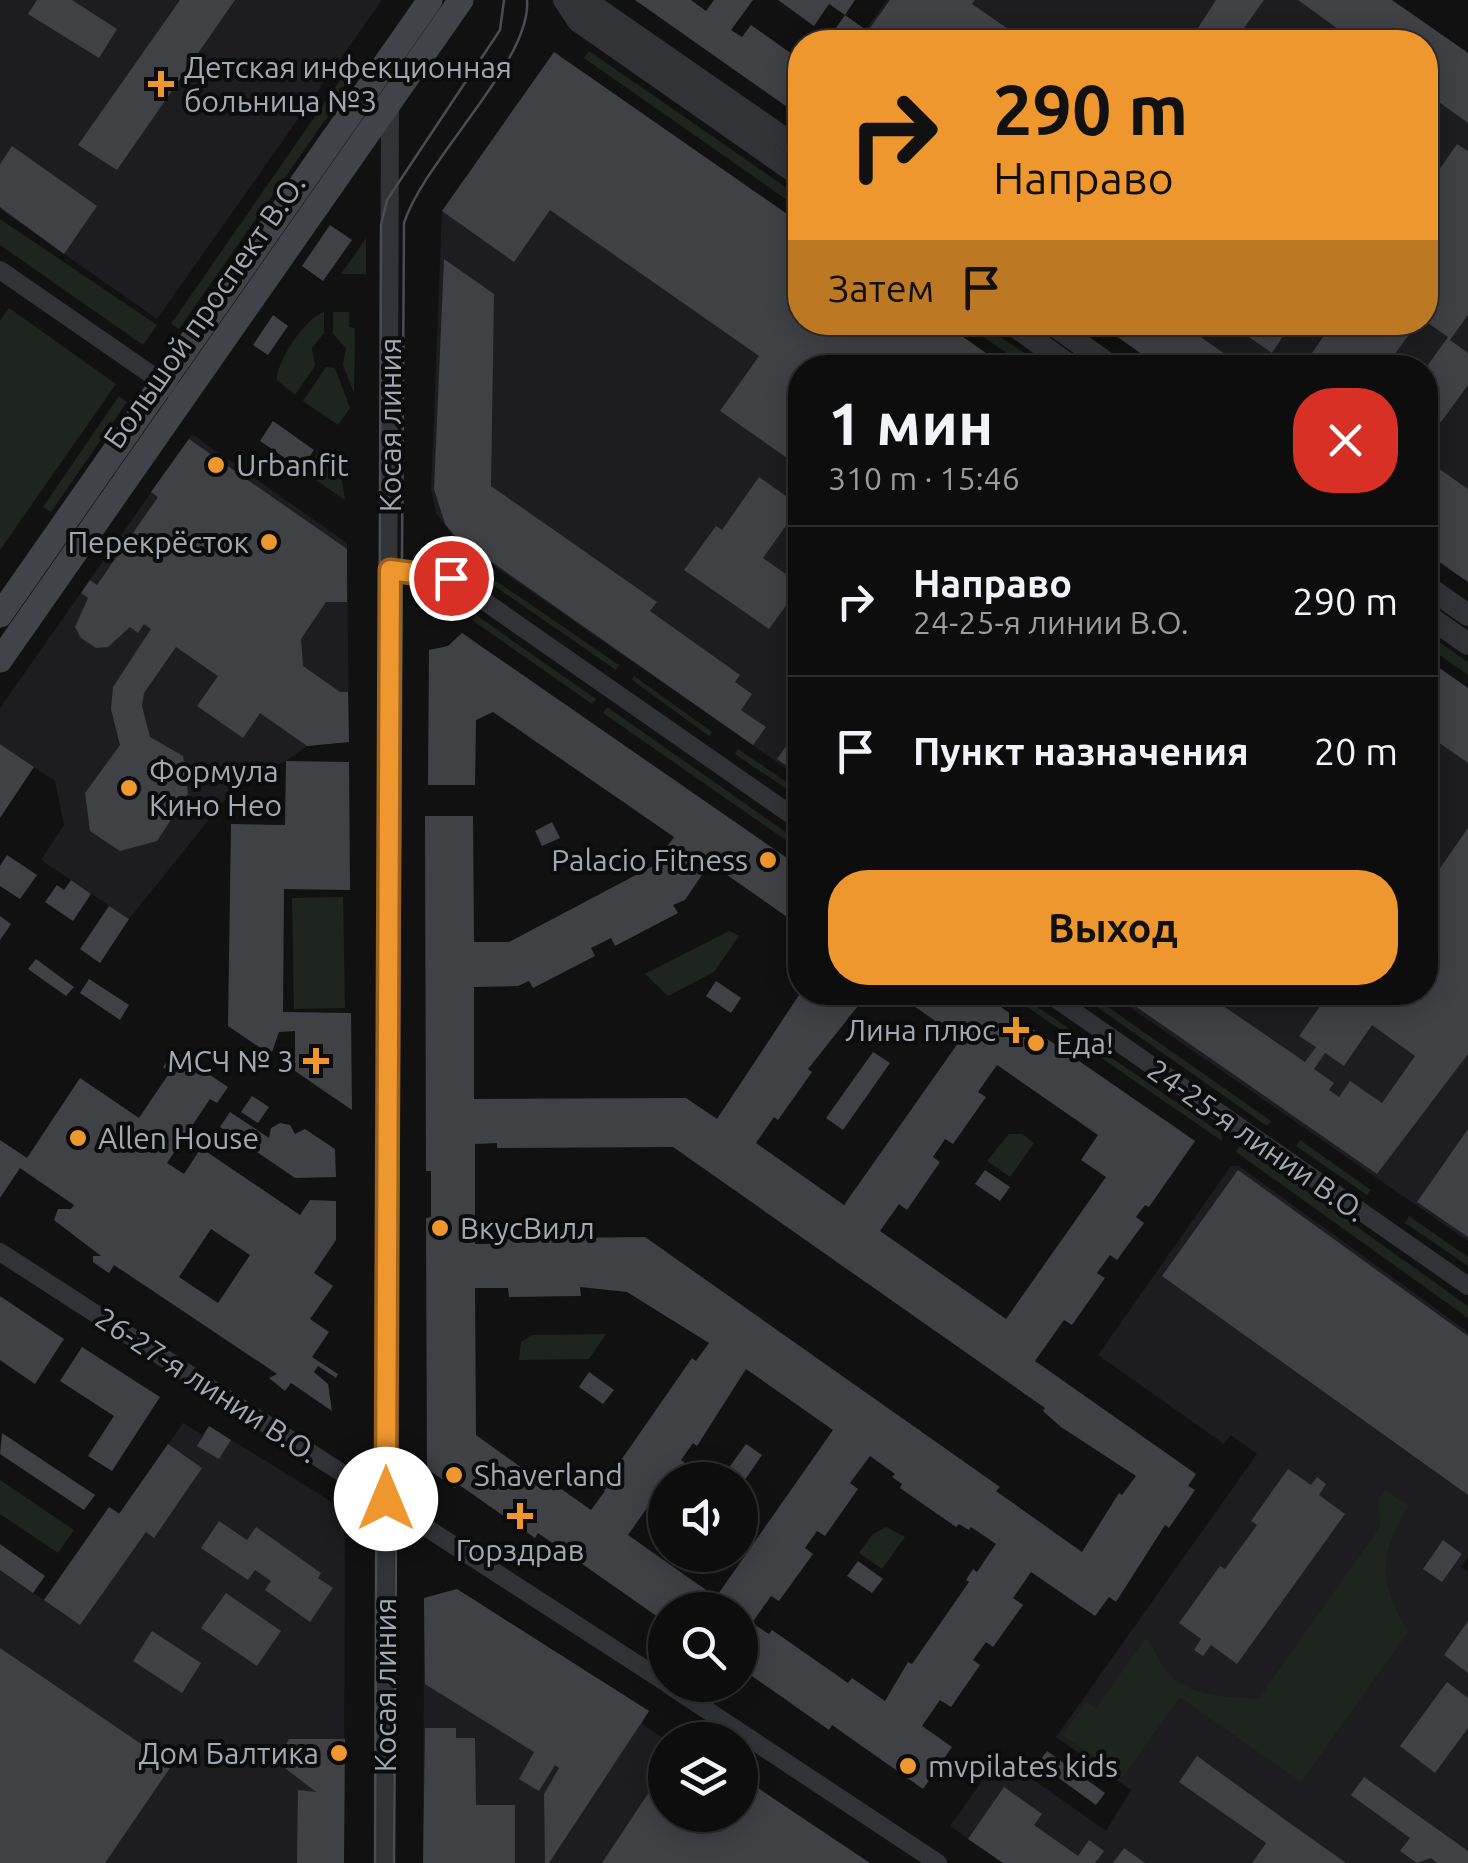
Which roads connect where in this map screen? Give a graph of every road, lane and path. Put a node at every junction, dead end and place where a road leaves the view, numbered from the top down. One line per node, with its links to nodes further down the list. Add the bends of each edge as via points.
1 (430, 0): 5 (main road, Большой проспект В.О.)
2 (461, 0): 6 (main road, Большой проспект В.О.)
3 (564, 0): 8 (street, via 578,21)
4 (585, 0): 7 (street)
5 (382, 69): 6 (street, Косая линия); 14 (main road, Большой проспект В.О.)
6 (390, 102): 14 (main road, Большой проспект В.О.); 15 (street, Косая линия)
7 (788, 141)
8 (788, 168)
9 (0, 270): 14 (street)
10 (1026, 335): 12 (street)
11 (1067, 335): 13 (street)
12 (1055, 355)
13 (1096, 355)
14 (173, 390): 17 (main road, Большой проспект В.О.); 21 (main road, Большой проспект В.О.)
15 (390, 570): 22 (street, via 451,578); 26 (street, Косая линия)
16 (1438, 593): 18 (street)
17 (0, 614)
18 (1468, 614)
19 (1438, 623): 20 (street)
20 (1468, 644)
21 (0, 660)
22 (788, 813)
23 (1065, 1005): 25 (street, 24-25-я линии В.О.)
24 (0, 1252): 26 (street, 26-27-я линии В.О.)
25 (1468, 1286)
26 (386, 1499): 27 (street, 26-27-я линии В.О.); 29 (street, Косая линия)
27 (648, 1671)
28 (694, 1702): 30 (street, 26-27-я линии В.О.)
29 (384, 1863)
30 (938, 1863)

